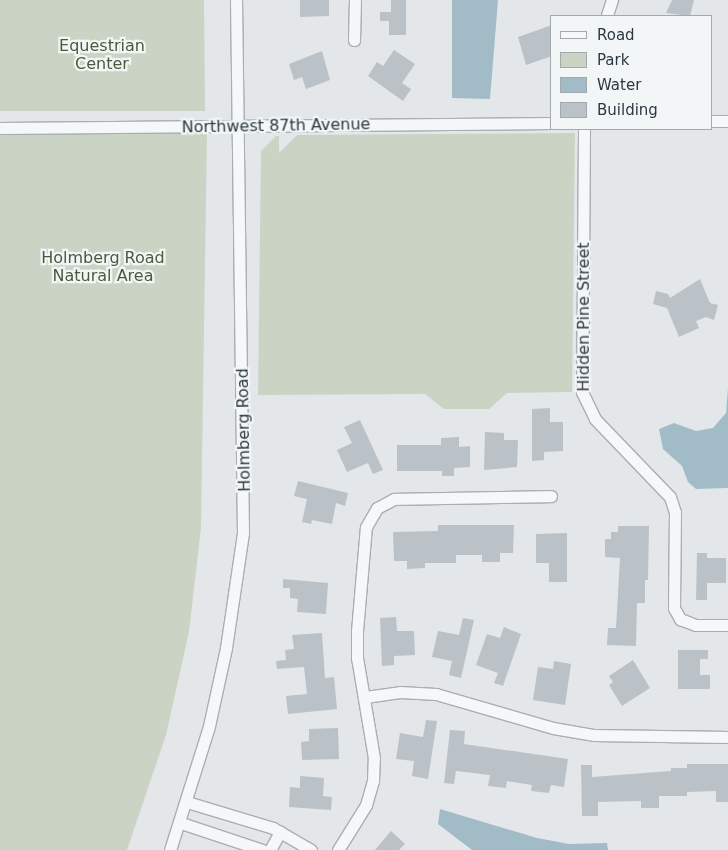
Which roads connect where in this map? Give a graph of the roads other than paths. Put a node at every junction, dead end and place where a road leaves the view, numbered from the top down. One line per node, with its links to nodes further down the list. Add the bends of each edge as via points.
1 (236, 0): 9 (street, Holmberg Road)
2 (355, 0): 5 (street)
3 (612, 0): 4 (street)
4 (607, 15)
5 (354, 40)
6 (713, 121): 7 (street)
7 (728, 121)
8 (550, 123): 9 (street, Northwest 87th Avenue)
9 (238, 126): 10 (street, Northwest 87th Avenue); 16 (street, Holmberg Road, via 243,533 226,648)
10 (0, 128)
11 (584, 130): 13 (street, Hidden Pine Street, via 582,392 595,419 670,497 675,512 674,608 680,620 696,625)
12 (551, 496): 14 (street, via 394,499 376,508 366,526 357,631)
13 (728, 625)
14 (365, 697): 15 (street, via 400,692 436,694 552,728 594,735); 23 (street, via 374,758 373,781 362,813)
15 (728, 737)
16 (187, 802): 17 (street, Holmberg Road); 18 (street)
17 (181, 823): 19 (street, Holmberg Road); 20 (street)
18 (280, 832): 21 (street); 22 (street)
19 (170, 850)
20 (262, 850)
21 (270, 850)
22 (311, 850)
23 (338, 850)

